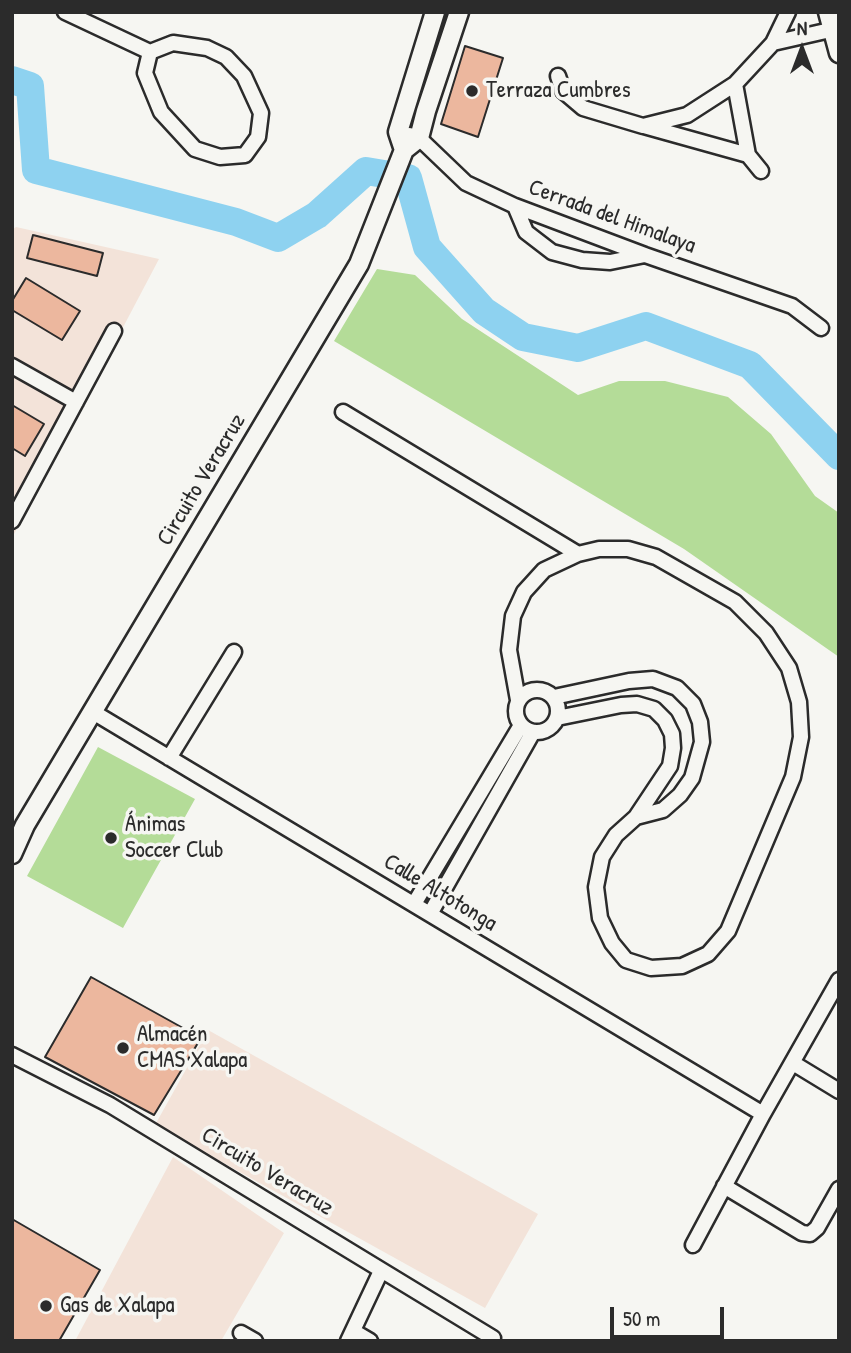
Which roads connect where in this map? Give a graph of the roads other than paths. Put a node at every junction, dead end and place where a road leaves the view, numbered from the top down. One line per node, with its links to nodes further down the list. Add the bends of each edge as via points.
1 (65, 12): 7 (street)
2 (435, 12): 12 (street)
3 (459, 12): 13 (street)
4 (788, 12): 6 (street)
5 (833, 23): 6 (street); 8 (street)
6 (773, 43): 10 (street)
7 (150, 52): 7 (street, via 145,72 169,121 195,149 220,157 245,155 258,137 261,113 244,76 226,57 207,48 173,43)
8 (839, 53)
9 (558, 76): 11 (street, via 563,91 583,108)
10 (735, 84): 11 (street, via 687,115); 14 (street)
11 (643, 126): 14 (street)
12 (398, 132): 13 (street, Cerrada del Himalaya); 15 (street)
13 (419, 138): 15 (street, Circuito Veracruz); 17 (street, Cerrada del Himalaya, via 466,183)
14 (748, 155): 16 (street)
15 (402, 156): 32 (street, Circuito Veracruz, via 359,264)
16 (761, 171)
17 (515, 206): 18 (street, Cerrada del Himalaya); 18 (street, via 526,232 552,252 611,262)
18 (645, 255): 19 (street, Cerrada del Himalaya, via 792,306)
19 (821, 328)
20 (114, 331): 22 (street)
21 (12, 366): 22 (street)
22 (76, 402): 24 (street)
23 (343, 412): 26 (street)
24 (18, 497): 25 (street)
25 (12, 521)
26 (578, 554): 28 (street, via 544,570 524,592 509,633); 38 (street, via 628,549 656,557 735,602 766,633 789,668 800,702 801,737 793,777 729,931 708,954 682,966 651,968 626,960 600,918 596,887 602,858 616,835)
27 (234, 652): 35 (street)
28 (513, 672): 29 (street); 31 (street)
29 (531, 690): 30 (street); 31 (street)
30 (554, 697): 33 (street); 38 (street, via 653,679 677,688 693,704 702,742 692,778 663,810)
31 (518, 700): 34 (street, via 516,713)
32 (93, 712): 35 (street, Calle Altotonga); 39 (street, Circuito Veracruz)
33 (557, 718): 34 (street, via 548,729); 38 (street, via 637,704 654,709 665,720 672,734 670,766)
34 (527, 728): 36 (street); 37 (street)
35 (169, 758): 43 (street, Calle Altotonga)
36 (477, 799): 37 (street); 41 (street)
37 (490, 808): 42 (street)
38 (636, 817)
39 (17, 825): 40 (street, Circuito Veracruz)
40 (12, 854)
41 (442, 858): 42 (street); 43 (street)
42 (457, 866): 44 (street)
43 (414, 905): 44 (street, Calle Altotonga)
44 (430, 914): 49 (street, Calle Altotonga)
45 (839, 980): 47 (street)
46 (12, 1055): 53 (street, Circuito Veracruz, via 110,1105)
47 (793, 1063): 48 (street); 49 (street)
48 (839, 1091)
49 (763, 1114): 50 (street)
50 (724, 1186): 51 (street, via 810,1234); 52 (street)
51 (839, 1189)
52 (693, 1245)
53 (382, 1271): 55 (street); 56 (street, Circuito Veracruz)
54 (241, 1333): 57 (street)
55 (350, 1336): 58 (street)
56 (493, 1338)
57 (255, 1341)
58 (370, 1341)

